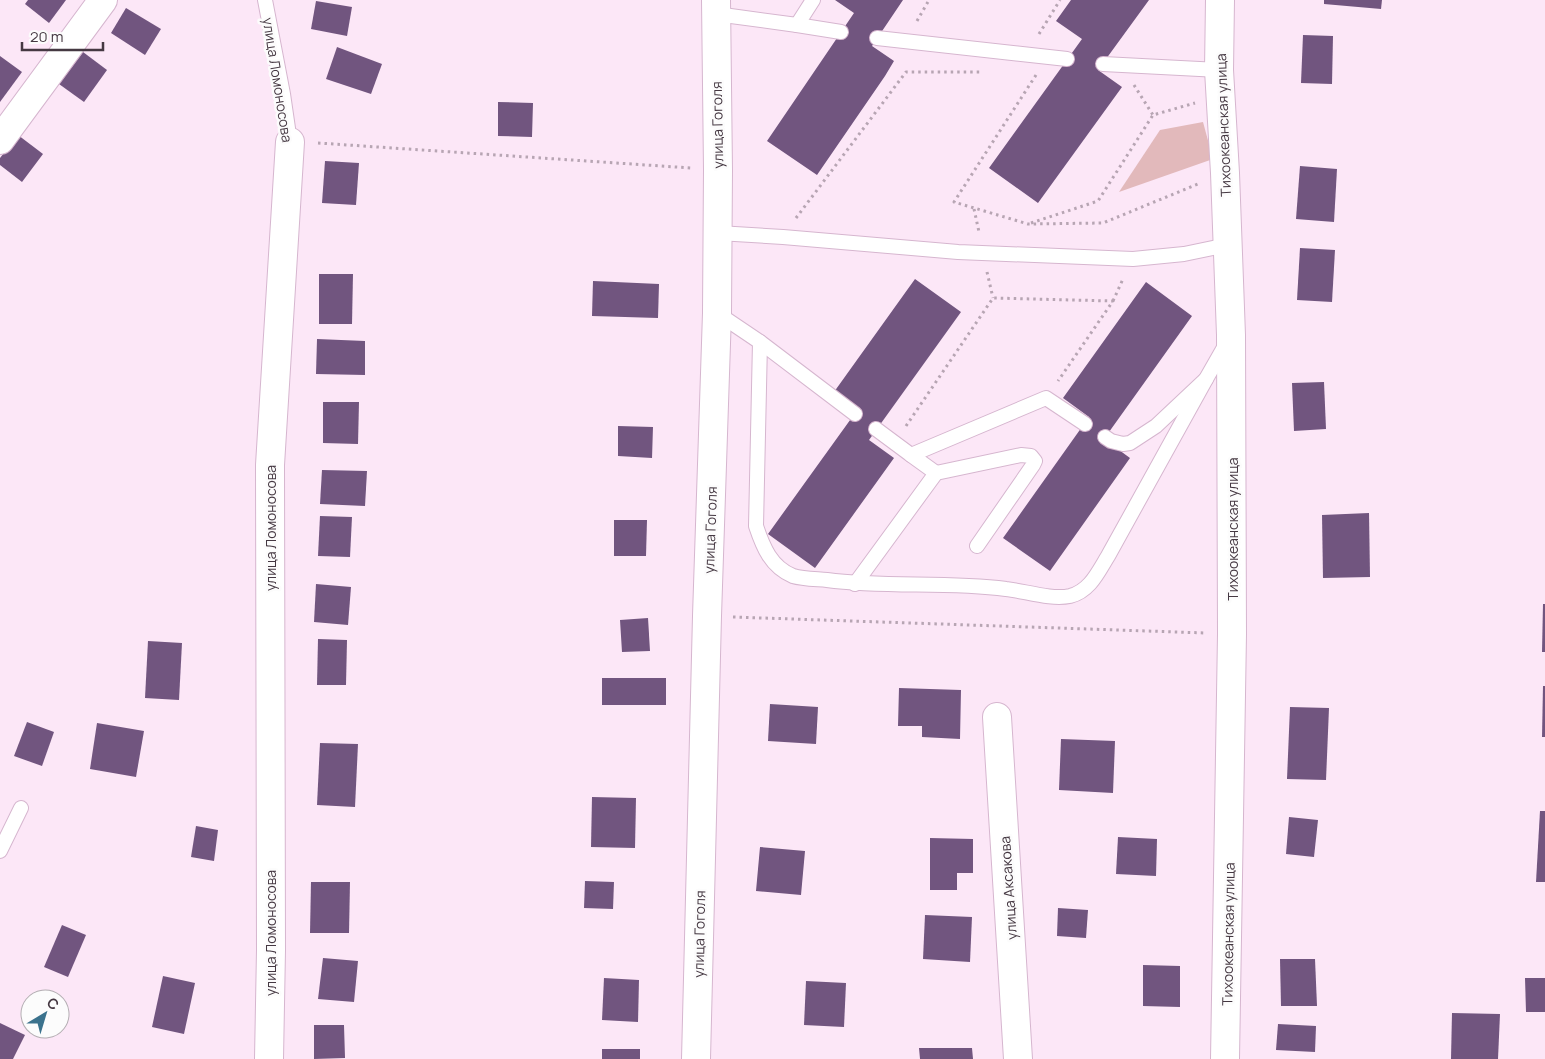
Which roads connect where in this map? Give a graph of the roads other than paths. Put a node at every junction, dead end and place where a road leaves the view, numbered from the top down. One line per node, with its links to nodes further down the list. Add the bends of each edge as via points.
1 (103, 0): 12 (street)
2 (265, 0): 13 (lane, улица Ломоносова)
3 (813, 0): 6 (lane)
4 (1220, 0): 11 (street, Тихоокеанская улица)
5 (716, 7): 6 (lane); 14 (street, улица Гоголя)
6 (797, 25): 7 (lane)
7 (841, 32)
8 (877, 38): 9 (lane)
9 (1067, 59)
10 (1103, 64): 11 (lane)
11 (1220, 82): 15 (street, Тихоокеанская улица)
12 (0, 140)
13 (290, 142): 31 (street, улица Ломоносова, via 270,465)
14 (718, 233): 15 (lane, via 958,252 1133,259 1184,254); 16 (street, улица Гоголя)
15 (1227, 245): 17 (street, Тихоокеанская улица)
16 (717, 313): 18 (lane); 32 (street, улица Гоголя)
17 (1231, 335): 19 (lane); 34 (street, Тихоокеанская улица, via 1232,634)
18 (760, 342): 20 (lane); 27 (lane, via 756,526 761,540 776,565 794,576)
19 (1206, 379): 23 (lane, via 1136,441 1123,444); 27 (lane, via 1108,556 1084,590 1070,596 1054,597 982,586)
20 (855, 414)
21 (1085, 424): 24 (lane, via 1046,398)
22 (876, 429): 24 (lane)
23 (1106, 437)
24 (911, 455): 25 (lane)
25 (936, 473): 26 (lane, via 1021,455 1034,457 1033,465); 27 (lane)
26 (976, 546)
27 (856, 584)
28 (997, 717): 33 (street, улица Аксакова)
29 (21, 808): 30 (lane)
30 (0, 851)
31 (269, 1059)
32 (696, 1059)
33 (1018, 1059)
34 (1225, 1059)

